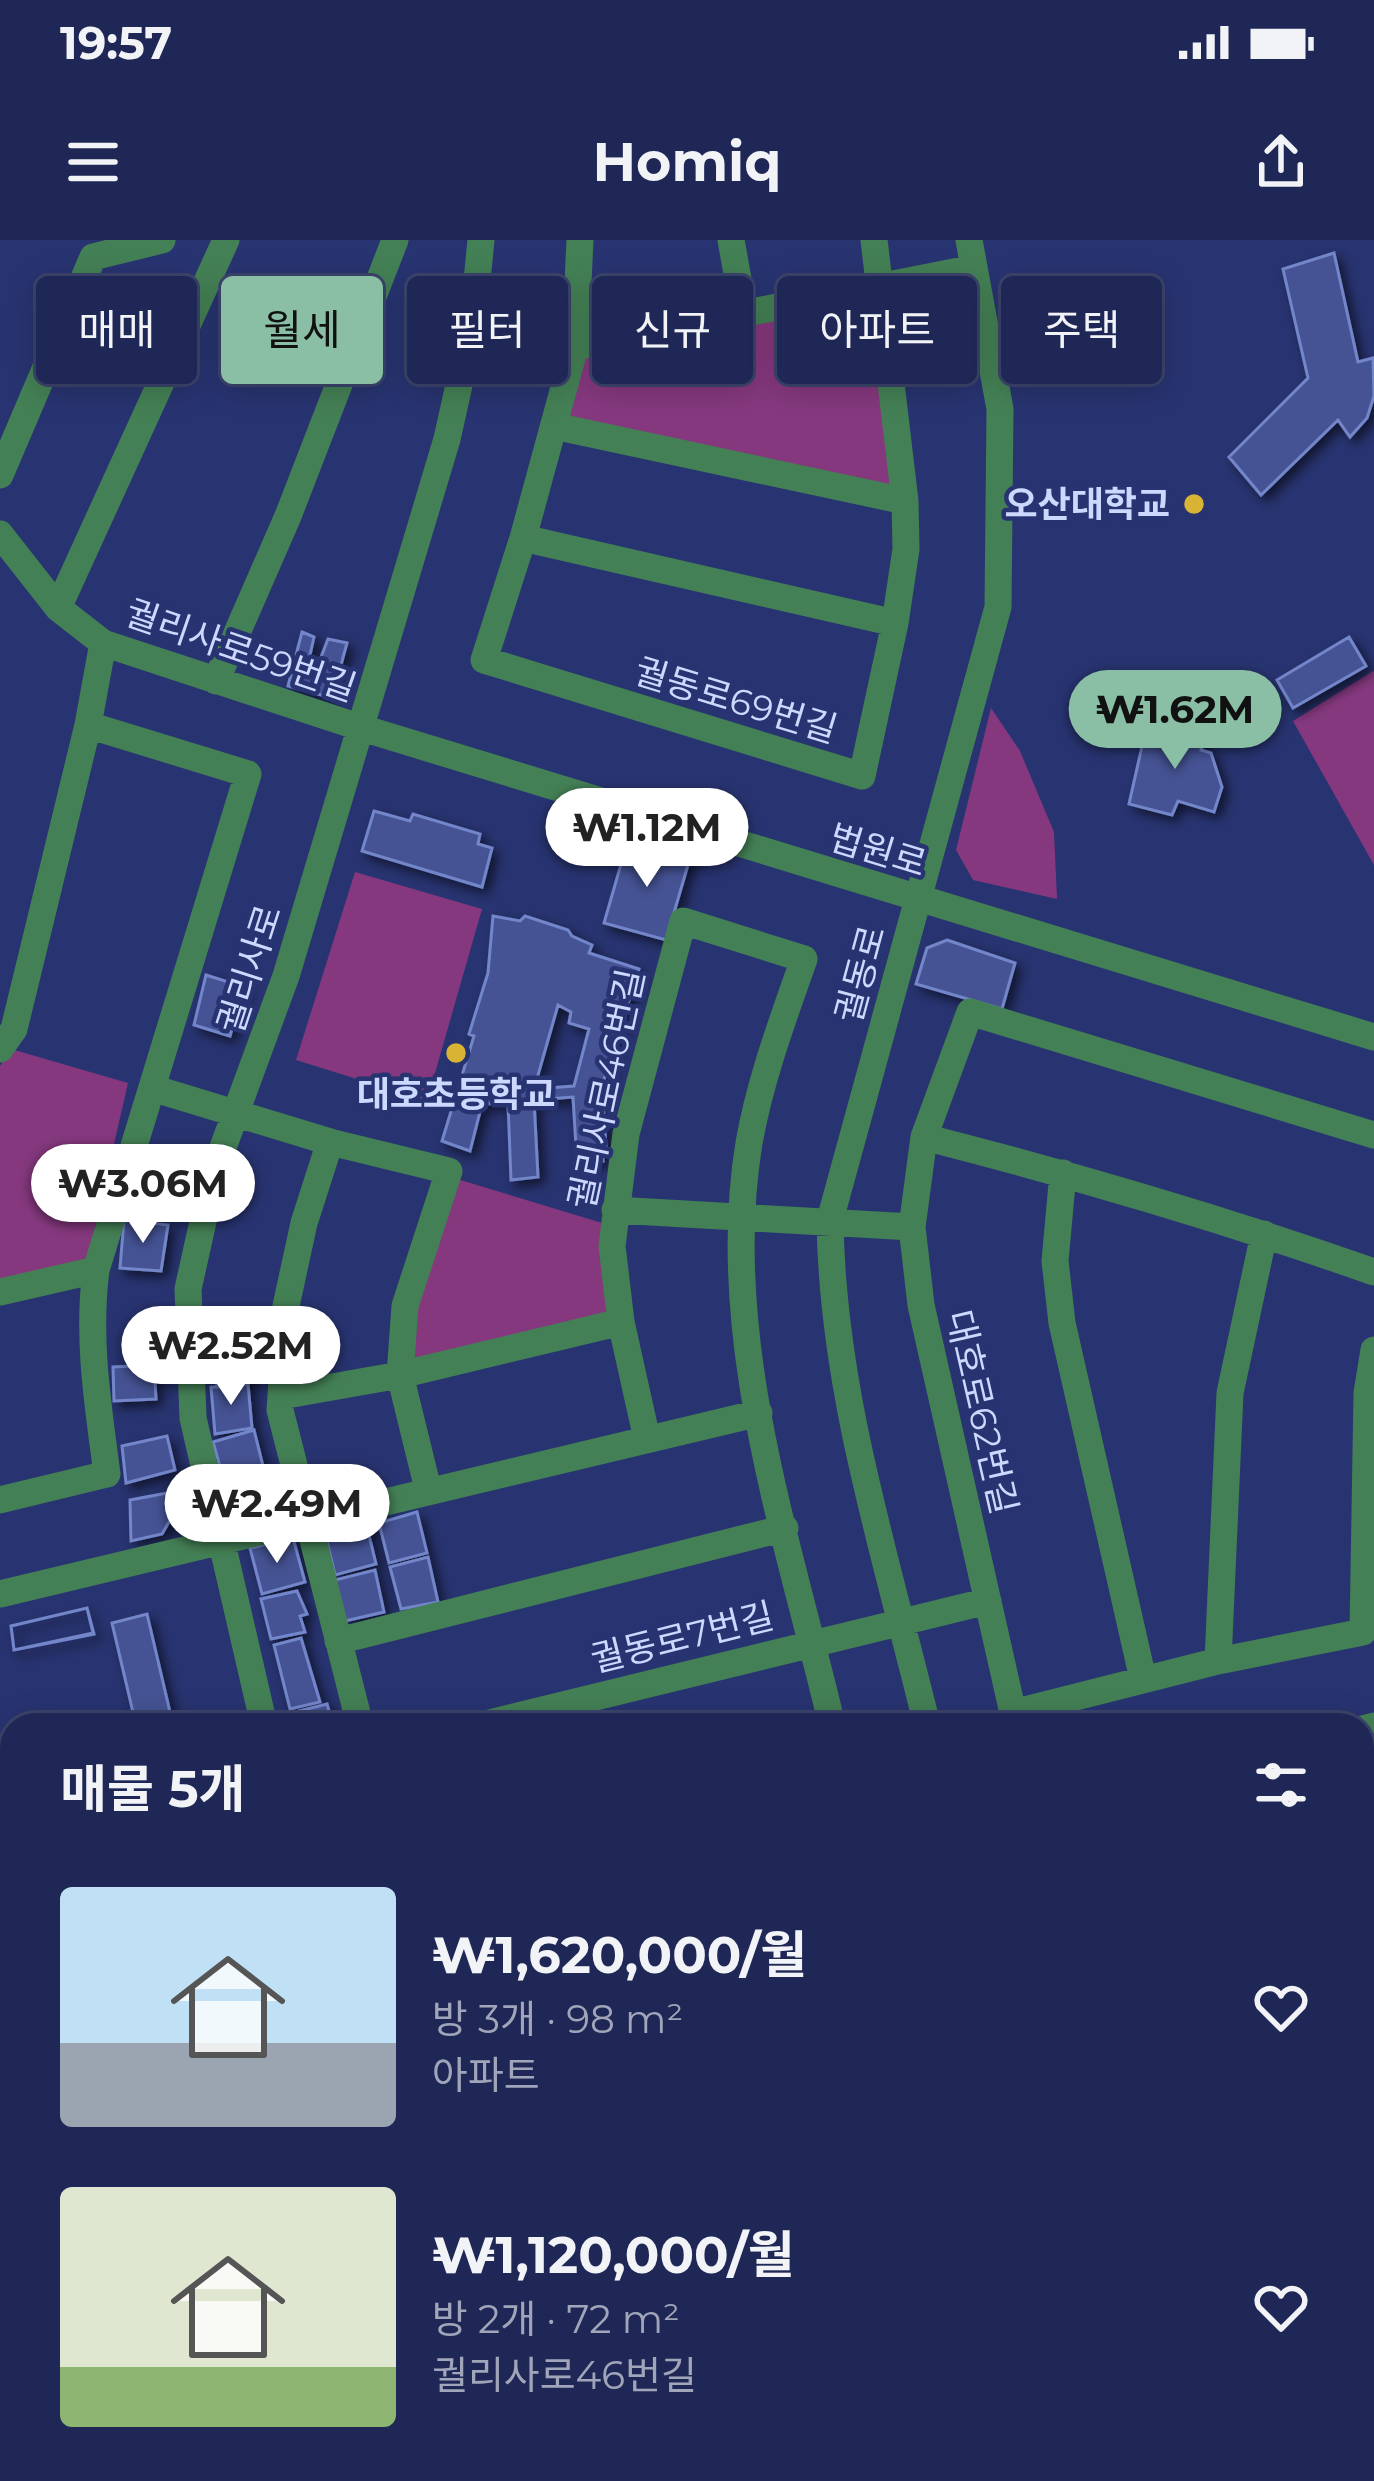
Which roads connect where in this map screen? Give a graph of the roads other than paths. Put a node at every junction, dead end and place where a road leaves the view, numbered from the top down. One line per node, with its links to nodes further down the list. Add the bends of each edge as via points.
1 (162, 240): 8 (street)
2 (226, 240): 21 (street)
3 (395, 240): 24 (street)
4 (481, 240): 26 (street, 궐리사로, via 447,439)
5 (580, 240): 14 (street, 궐동로69번길)
6 (730, 240): 10 (street)
7 (874, 240): 11 (street, 궐동로69번길)
8 (86, 249): 17 (street)
9 (972, 254): 12 (street); 27 (street, 궐동로, via 1000,410 998,607)
10 (737, 276)
11 (881, 276)
12 (913, 276)
13 (592, 343): 14 (street)
14 (575, 346): 16 (street, 궐동로69번길)
15 (893, 384): 18 (street, 궐동로69번길)
16 (554, 426): 18 (street); 20 (street, 궐동로69번길)
17 (0, 475)
18 (905, 500): 22 (street, 궐동로69번길)
19 (0, 534): 21 (street, 궐리사로59번길)
20 (523, 538): 22 (street); 22 (street, 궐동로69번길, via 484,659 862,776)
21 (58, 608): 23 (street, 궐리사로59번길)
22 (895, 623)
23 (103, 643): 24 (street, 궐리사로59번길); 25 (street)
24 (216, 681): 26 (street, 궐리사로59번길)
25 (88, 725): 29 (street, via 14,1029); 30 (street, via 248,774)
26 (362, 728): 27 (street, 법원로); 31 (street, 궐리사로)
27 (918, 900): 28 (street, 법원로); 38 (street, 궐동로)
28 (1374, 1037)
29 (0, 1049)
30 (152, 1088): 31 (street); 41 (street)
31 (239, 1112): 34 (street); 55 (street, 궐리사로, via 214,1172 188,1289 193,1418)
32 (1374, 1135): 33 (street, 대호로62번길, via 970,1012)
33 (924, 1136): 35 (street); 39 (street, 대호로62번길)
34 (330, 1142): 46 (street, via 449,1171 405,1306); 47 (street, via 286,1306)
35 (1063, 1173): 40 (street); 62 (street, via 1055,1261 1063,1322)
36 (615, 1210): 37 (street); 37 (street, 궐리사로46번길, via 626,1134 683,921 804,959 749,1142); 44 (street, 궐리사로46번길)
37 (741, 1218): 38 (street); 48 (street, 궐리사로46번길, via 744,1334)
38 (830, 1220): 39 (street); 58 (street, 궐동로, via 831,1287 855,1434)
39 (913, 1227): 57 (street, 대호로62번길, via 921,1305)
40 (1264, 1234): 42 (street); 61 (street, via 1230,1393)
41 (96, 1270): 43 (street); 52 (street, via 92,1366 107,1474)
42 (1374, 1273)
43 (0, 1292)
44 (621, 1322): 46 (street); 49 (street, 궐리사로46번길)
45 (1374, 1350): 50 (street, 대호로62번길)
46 (400, 1375): 47 (street); 51 (street)
47 (281, 1396): 53 (street)
48 (759, 1413): 49 (street); 54 (street, 궐리사로46번길)
49 (647, 1439): 51 (street)
50 (1370, 1450): 61 (street, 대호로62번길, via 1363,1632)
51 (428, 1489): 53 (street)
52 (0, 1500)
53 (307, 1521): 55 (street); 59 (street)
54 (785, 1528): 59 (street); 60 (street, 궐리사로46번길)
55 (219, 1541): 56 (street); 63 (street, 궐리사로)
56 (0, 1594)
57 (988, 1601): 58 (street, 궐동로7번길); 62 (street, 대호로62번길, via 1013,1713)
58 (902, 1620): 60 (street, 궐동로7번길); 67 (street, 궐동로)
59 (338, 1641): 64 (street)
60 (812, 1641): 65 (street, 궐동로7번길); 66 (street, 궐리사로46번길)
61 (1218, 1661): 62 (street, 대호로62번길)
62 (1143, 1679)
63 (261, 1713)
64 (357, 1713)
65 (528, 1713)
66 (829, 1713)
67 (924, 1713)

